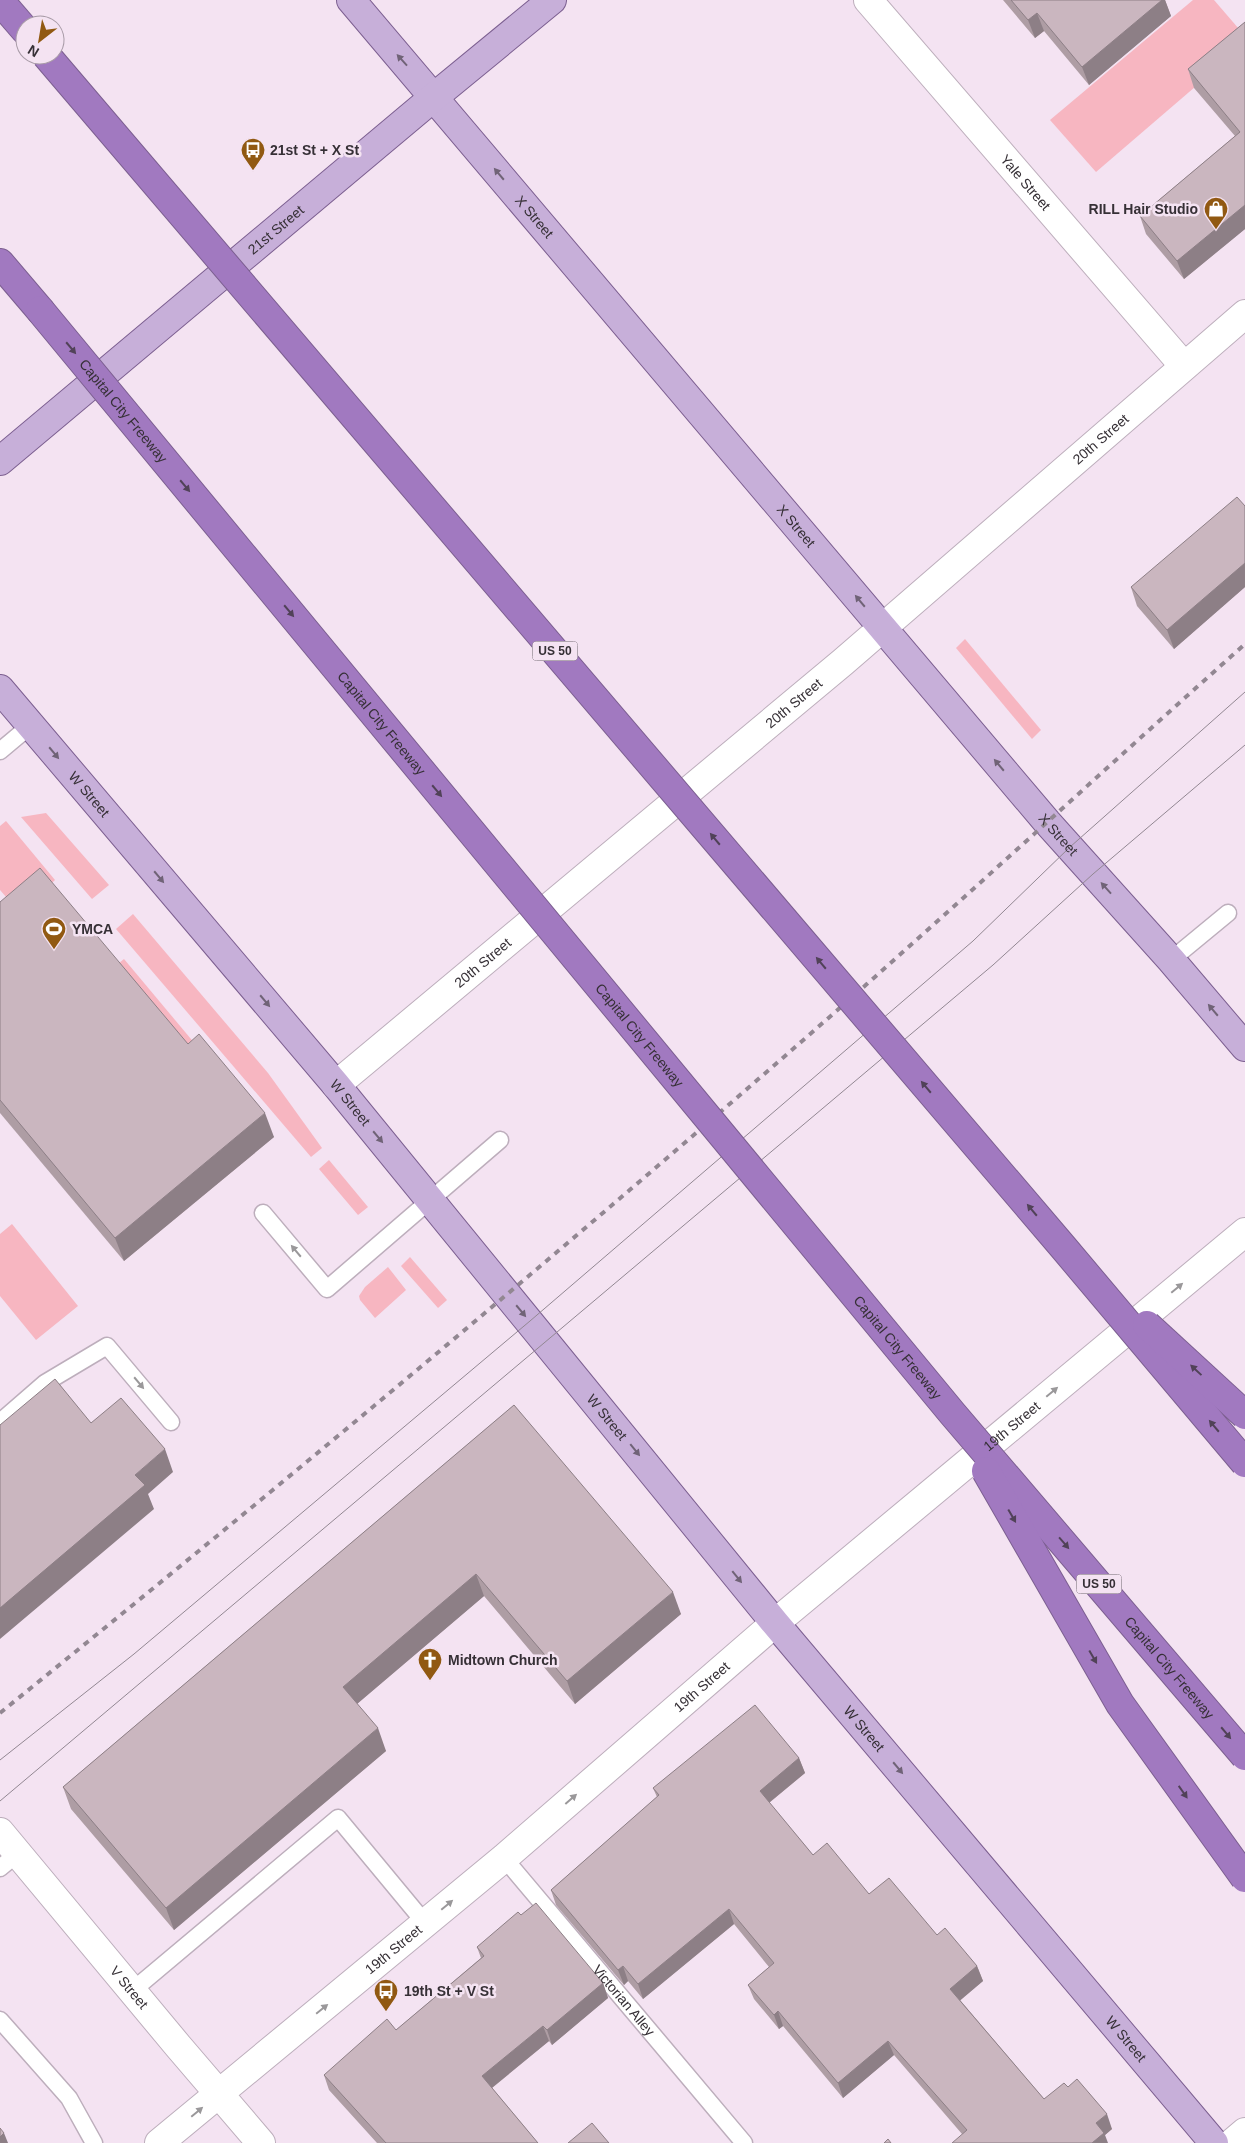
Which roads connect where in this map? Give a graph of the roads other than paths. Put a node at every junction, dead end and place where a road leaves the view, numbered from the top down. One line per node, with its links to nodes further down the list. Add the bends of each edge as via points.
1 (0, 0): 5 (highway)
2 (352, 0): 7 (main road, X Street, one-way to 2)
3 (552, 0): 7 (main road, 21st Street)
4 (868, 0): 12 (street, Yale Street)
5 (15, 18)
6 (55, 65): 26 (highway, US 50, one-way to 6, bridge)
7 (434, 96): 13 (main road, 21st Street); 14 (main road, X Street, one-way to 7)
8 (0, 263): 10 (highway, Capital City Freeway)
9 (0, 268): 10 (highway, Capital City Freeway)
10 (40, 310): 27 (highway, Capital City Freeway, one-way to 27, bridge)
11 (1245, 314): 12 (street, 20th Street)
12 (1184, 366): 14 (street, 20th Street)
13 (0, 462)
14 (882, 628): 19 (main road, X Street, one-way to 14); 21 (street, 20th Street)
15 (0, 689): 16 (main road, W Street)
16 (31, 725): 17 (lane); 21 (main road, W Street, one-way to 21)
17 (0, 751)
18 (1228, 913): 19 (lane)
19 (1171, 960): 20 (main road, X Street, one-way to 19)
20 (1245, 1047)
21 (336, 1085): 23 (main road, W Street, one-way to 23)
22 (500, 1140): 23 (lane)
23 (431, 1200): 24 (lane, one-way to 24, via 327,1289); 32 (main road, W Street, one-way to 32)
24 (263, 1213)
25 (1245, 1232): 32 (street, 19th Street, one-way to 25)
26 (1063, 1247): 28 (highway, one-way to 26, bridge); 31 (highway, US 50, one-way to 26, bridge)
27 (952, 1413): 33 (highway, Capital City Freeway / US 50, one-way to 33, bridge); 37 (highway, one-way to 37, bridge, via 1120,1704)
28 (1245, 1415)
29 (0, 1422): 30 (lane, one-way to 30, via 45,1383 107,1346)
30 (172, 1422)
31 (1245, 1463)
32 (775, 1623): 35 (street, 19th Street, one-way to 32); 47 (main road, W Street, one-way to 47)
33 (1245, 1756)
34 (0, 1832): 36 (street, V Street)
35 (504, 1858): 38 (street, 19th Street, one-way to 35); 46 (lane, Victorian Alley)
36 (9, 1861): 39 (street, V Street)
37 (1245, 1878)
38 (425, 1923): 39 (lane, via 338,1818); 41 (street, 19th Street, one-way to 38)
39 (132, 1991): 41 (street, V Street)
40 (0, 2020): 43 (lane, via 69,2098)
41 (219, 2094): 44 (street, 19th Street, one-way to 41); 45 (street, V Street)
42 (1245, 2132): 48 (street)
43 (94, 2143)
44 (159, 2143)
45 (261, 2143)
46 (744, 2143)
47 (1214, 2143)
48 (1232, 2143)

